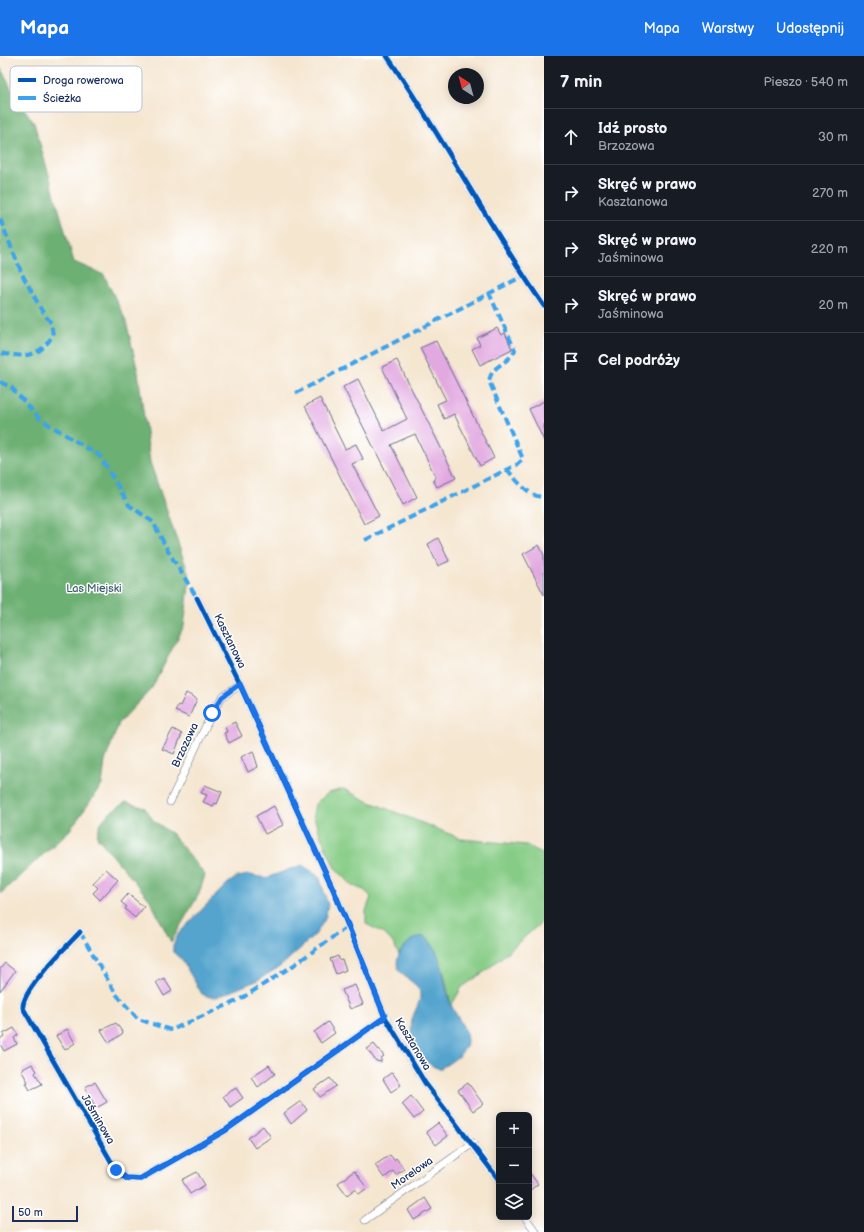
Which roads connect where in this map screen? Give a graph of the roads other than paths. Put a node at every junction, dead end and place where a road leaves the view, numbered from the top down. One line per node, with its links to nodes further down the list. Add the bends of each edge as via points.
1 (386, 56): 2 (street, via 428,117 506,248)
2 (544, 306)
3 (197, 598): 4 (street, Kasztanowa)
4 (240, 684): 5 (street, Brzozowa, via 222,697 212,713); 7 (street, Kasztanowa, via 334,891)
5 (170, 802)
6 (80, 932): 7 (street, Jaśminowa, via 33,985 22,1002 23,1008 116,1170 126,1178 140,1179 226,1130)
7 (385, 1017): 8 (street, Kasztanowa, via 425,1082)
8 (472, 1143): 9 (street, Kasztanowa); 10 (street, Morelowa)
9 (496, 1176)
10 (365, 1220)
11 (527, 1220): 12 (street)
12 (536, 1232)

